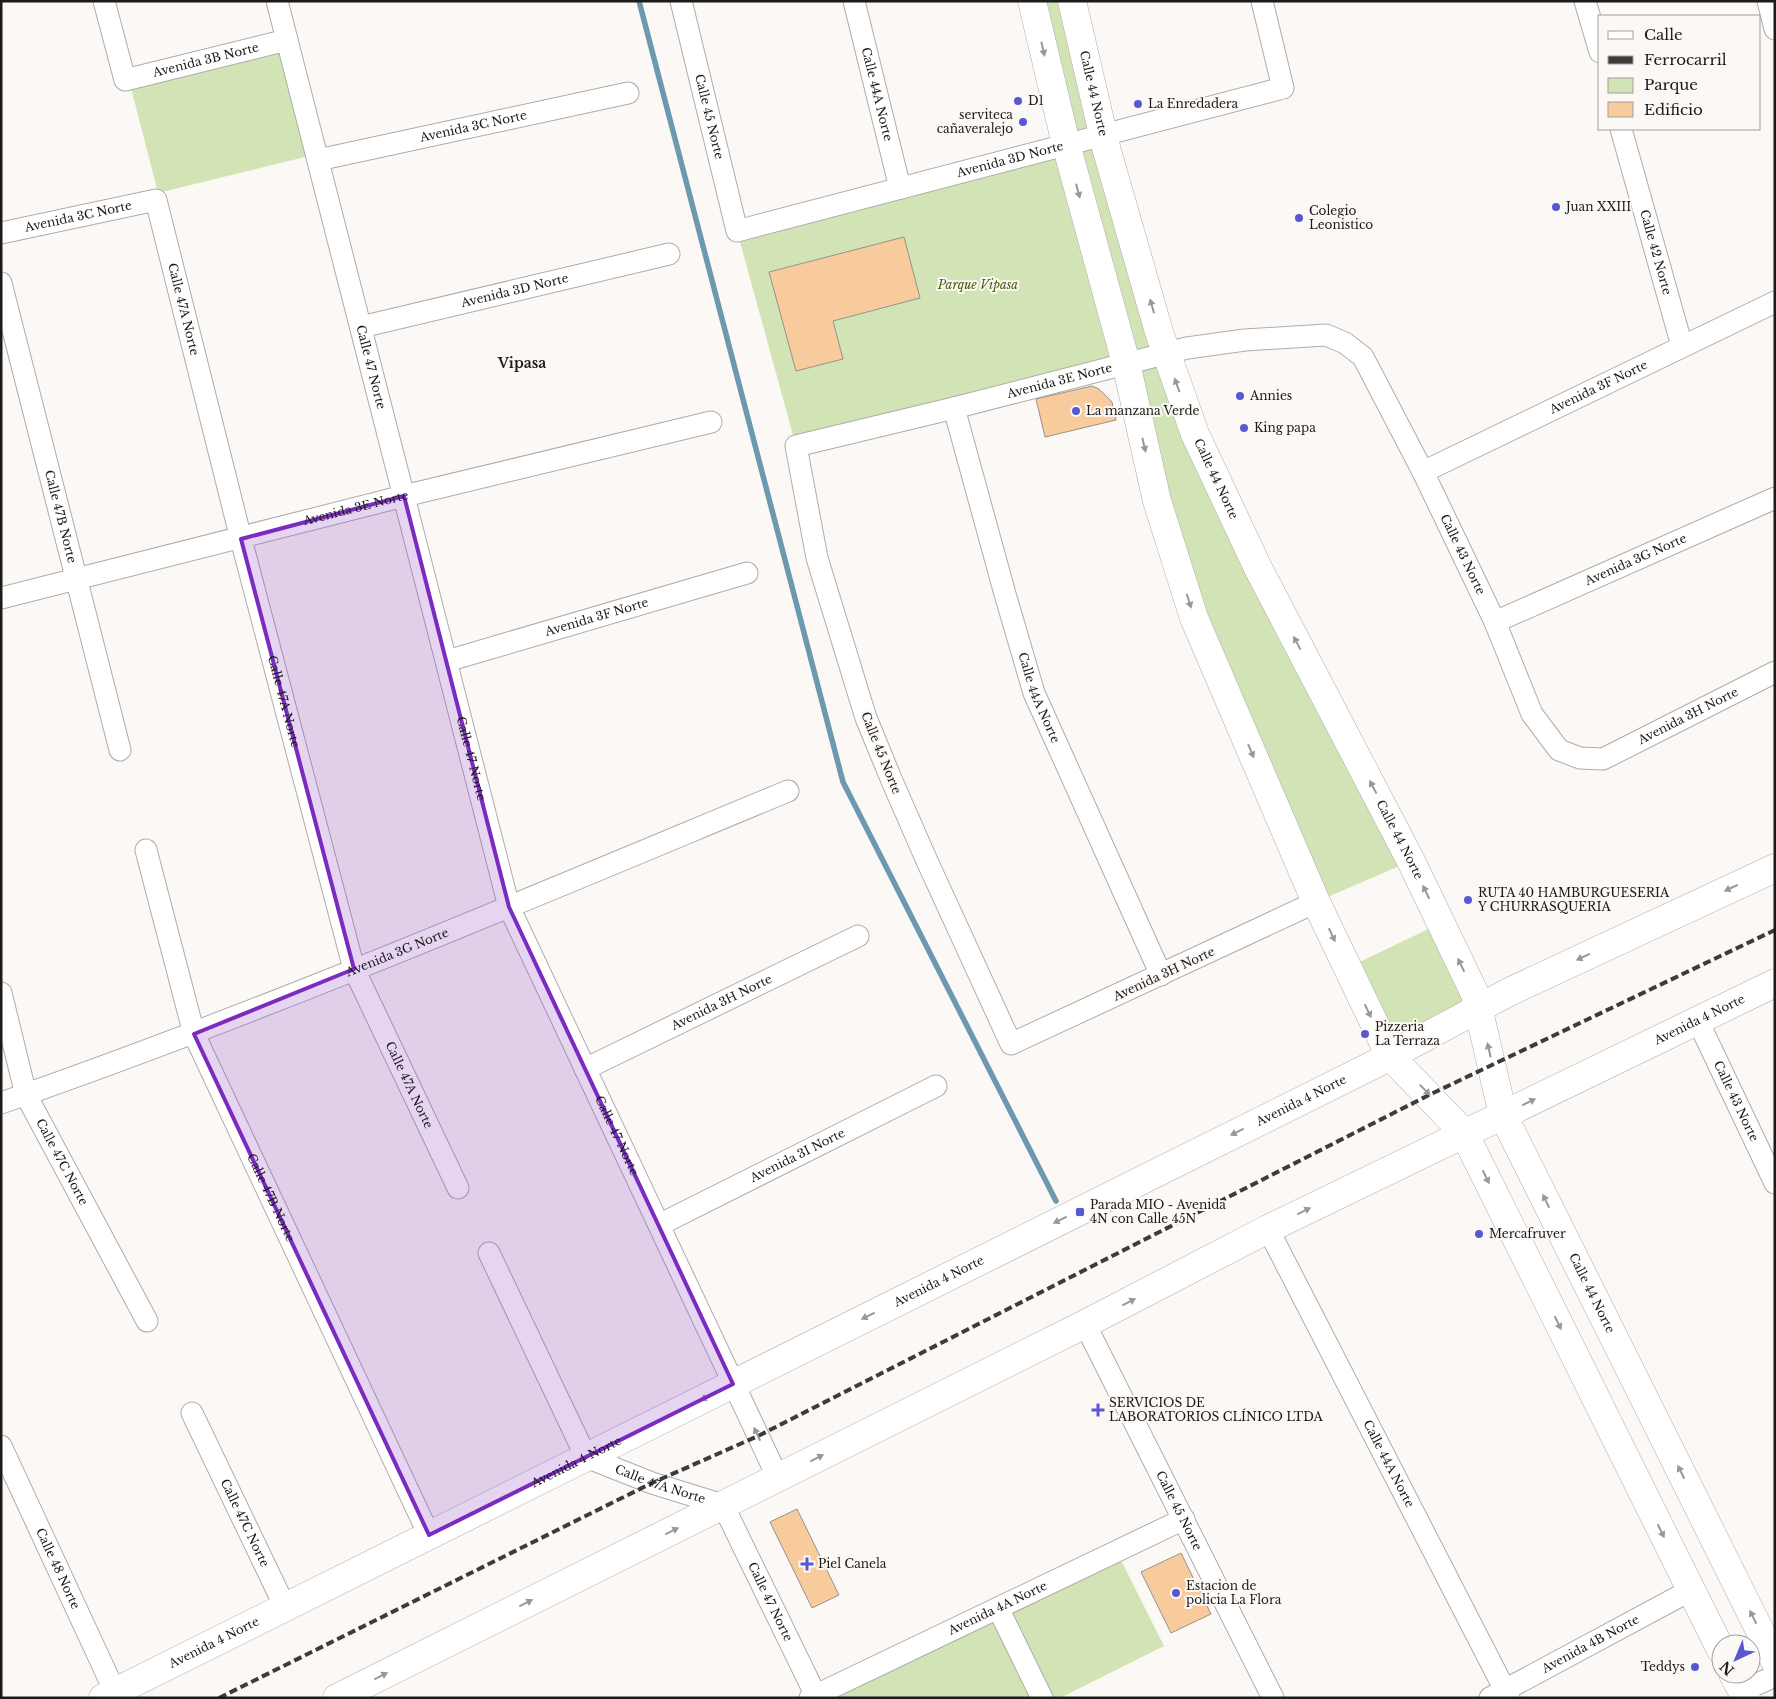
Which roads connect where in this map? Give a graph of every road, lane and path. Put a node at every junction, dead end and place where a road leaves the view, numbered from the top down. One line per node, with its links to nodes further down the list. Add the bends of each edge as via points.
1 (104, 1): 11 (street, Avenida 3B Norte, via 125,80)
2 (681, 1): 20 (street, Calle 45 Norte)
3 (854, 1): 18 (street, Calle 44A Norte)
4 (1032, 1): 16 (main road, one-way to 16)
5 (1072, 1): 15 (main road, Calle 44 Norte)
6 (1262, 1): 15 (street, Avenida 3D Norte, via 1283,88)
7 (1585, 1): 12 (street)
8 (1768, 1): 10 (street)
9 (278, 2): 11 (street, Calle 47 Norte)
10 (1775, 29)
11 (287, 40): 17 (street, Calle 47 Norte)
12 (1598, 45)
13 (628, 93): 17 (street, Avenida 3C Norte)
14 (1621, 130): 27 (street, Calle 42 Norte)
15 (1103, 135): 16 (street, Avenida 3D Norte); 28 (main road, Calle 44 Norte, one-way to 15)
16 (1066, 144): 18 (street, Avenida 3D Norte); 29 (main road, one-way to 29)
17 (318, 160): 25 (street, Calle 47 Norte)
18 (900, 188): 20 (street, Avenida 3D Norte)
19 (156, 200): 21 (street, Avenida 3C Norte); 36 (street, Calle 47A Norte)
20 (737, 231)
21 (1, 233)
22 (669, 254): 25 (street, Avenida 3D Norte)
23 (1, 283): 38 (street, Calle 47B Norte)
24 (1775, 302): 27 (street, Avenida 3F Norte)
25 (361, 328): 34 (street, Calle 47 Norte)
26 (1326, 335): 28 (street, Avenida 3E Norte, via 1245,340); 33 (street, Calle 43 Norte, via 1345,343 1363,357)
27 (1682, 346): 33 (street, Avenida 3F Norte)
28 (1166, 353): 29 (street, Avenida 3E Norte); 55 (main road, Calle 44 Norte, one-way to 28, via 1476,994 1411,861 1258,568 1195,434)
29 (1126, 363): 30 (street, Avenida 3E Norte); 48 (main road, one-way to 48, via 1157,501 1194,618)
30 (954, 408): 32 (street, Avenida 3E Norte); 52 (street, Calle 44A Norte, via 1034,693)
31 (711, 422): 34 (street, Avenida 3E Norte)
32 (796, 446): 58 (street, Calle 45 Norte, via 817,558 866,718 927,861)
33 (1423, 472): 40 (street, Calle 43 Norte)
34 (404, 496): 36 (street, Avenida 3E Norte); 41 (street, Calle 47 Norte)
35 (1775, 498): 40 (street, Avenida 3G Norte)
36 (241, 539): 38 (street, Avenida 3E Norte); 51 (street, Calle 47A Norte)
37 (747, 573): 41 (street, Avenida 3F Norte)
38 (77, 580): 39 (street, Avenida 3E Norte); 43 (street, Calle 47B Norte)
39 (1, 598)
40 (1495, 622): 44 (street, Calle 43 Norte, via 1532,714 1560,750 1580,758)
41 (447, 662): 49 (street, Calle 47 Norte)
42 (1775, 672): 44 (street, Avenida 3H Norte)
43 (120, 750)
44 (1603, 759)
45 (788, 791): 49 (street, Avenida 3G Norte)
46 (146, 850): 57 (street, Calle 47B Norte)
47 (1775, 868): 55 (main road, Avenida 4 Norte, one-way to 55)
48 (1316, 902): 52 (street, Avenida 3H Norte); 59 (main road, one-way to 59)
49 (509, 907): 51 (street, Avenida 3G Norte); 60 (street, Calle 47 Norte)
50 (858, 936): 60 (street, Avenida 3H Norte)
51 (354, 969): 57 (street, Avenida 3G Norte); 67 (street, Calle 47A Norte)
52 (1161, 975): 58 (street, Avenida 3H Norte)
53 (1775, 983): 56 (main road, Avenida 4 Norte)
54 (1, 993): 62 (street, Calle 47C Norte)
55 (1479, 1007): 59 (main road, Avenida 4 Norte); 64 (main road, Calle 44 Norte, one-way to 55)
56 (1697, 1019): 64 (main road, Avenida 4 Norte, one-way to 56); 66 (street, Calle 43 Norte)
57 (194, 1034): 62 (street, Avenida 3G Norte); 80 (street, Calle 47B Norte)
58 (1012, 1044)
59 (1390, 1056): 65 (main road, one-way to 65); 73 (main road, Avenida 4 Norte, one-way to 73)
60 (585, 1068): 68 (street, Calle 47 Norte)
61 (936, 1086): 68 (street, Avenida 3I Norte)
62 (26, 1095): 63 (street, Avenida 3G Norte); 71 (street, Calle 47C Norte)
63 (1, 1103)
64 (1503, 1115): 65 (main road, Avenida 4 Norte); 85 (main road, Calle 44 Norte, one-way to 64)
65 (1464, 1133): 69 (main road, Avenida 4 Norte, one-way to 65); 81 (main road, one-way to 81)
66 (1775, 1183)
67 (458, 1188)
68 (659, 1225): 73 (street, Calle 47 Norte)
69 (1268, 1229): 72 (main road, Avenida 4 Norte, one-way to 69); 89 (street, Calle 44A Norte)
70 (489, 1253): 76 (street)
71 (147, 1321)
72 (1085, 1324): 77 (main road, Avenida 4 Norte, one-way to 72); 79 (street, Calle 45 Norte)
73 (734, 1384): 76 (main road, Avenida 4 Norte, one-way to 76); 77 (street, Calle 47 Norte, one-way to 73)
74 (192, 1413): 82 (street, Calle 47C Norte)
75 (1, 1446): 88 (street, Calle 48 Norte)
76 (586, 1457): 78 (street, Calle 47A Norte, via 652,1483); 80 (main road, Avenida 4 Norte)
77 (778, 1478): 78 (main road, Avenida 4 Norte)
78 (723, 1505): 90 (street, Calle 47 Norte); 91 (main road, Avenida 4 Norte, one-way to 78)
79 (1184, 1519): 83 (street, Avenida 4A Norte); 93 (street, Calle 45 Norte)
80 (429, 1536): 82 (main road, Avenida 4 Norte)
81 (1691, 1590): 84 (main road); 89 (street, Avenida 4B Norte)
82 (284, 1607): 88 (main road, Avenida 4 Norte)
83 (998, 1608): 90 (street, Avenida 4A Norte); 92 (street)
84 (1713, 1634)
85 (1775, 1661)
86 (1775, 1676): 87 (street)
87 (1740, 1688)
88 (109, 1695)
89 (1502, 1695)
90 (814, 1697)
91 (337, 1698)
92 (1042, 1698)
93 (1273, 1698)

